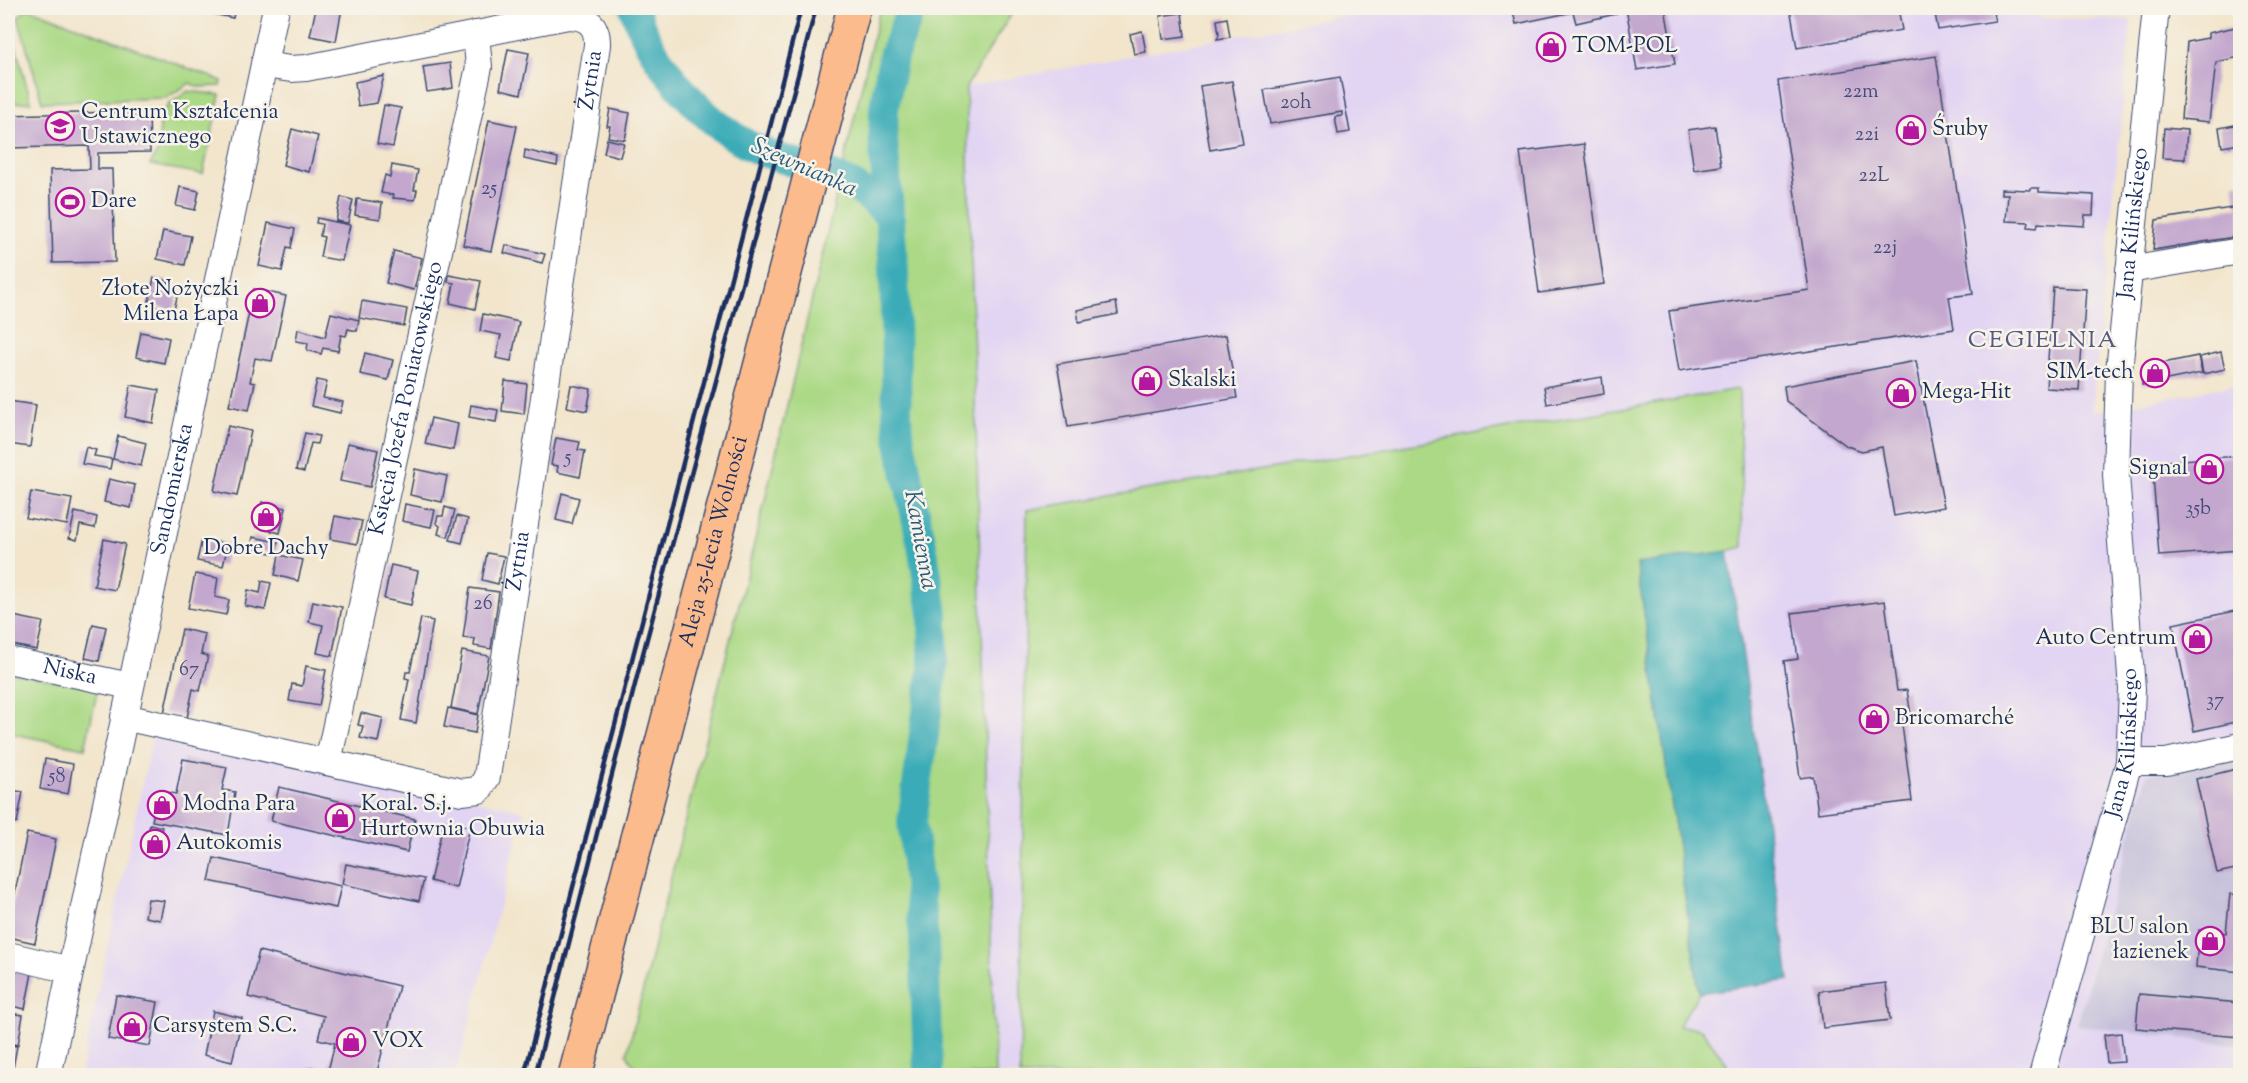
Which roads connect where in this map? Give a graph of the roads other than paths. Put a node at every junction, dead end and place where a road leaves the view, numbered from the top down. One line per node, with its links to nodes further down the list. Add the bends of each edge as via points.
1 (276, 8): 6 (street, Sandomierska)
2 (854, 8): 18 (main road, Aleja 25-lecia Wolności)
3 (2159, 8): 8 (street, Jana Kilińskiego)
4 (543, 14): 5 (street); 13 (street, Żytnia, via 584,18 594,26 597,45 487,777 479,790 462,792)
5 (476, 34): 6 (street, via 306,68); 13 (street, Księcia Józefa Poniatowskiego, via 479,68)
6 (264, 65): 10 (street, Sandomierska)
7 (2241, 251): 8 (street)
8 (2129, 270): 14 (street, Jana Kilińskiego, via 2116,441 2132,689)
9 (8, 660): 10 (street, Niska)
10 (130, 686): 11 (street, Sandomierska)
11 (124, 717): 13 (street, Żytnia); 16 (street, Sandomierska)
12 (2241, 746): 14 (street, via 2166,762)
13 (328, 762)
14 (2128, 762): 19 (street, Jana Kilińskiego)
15 (8, 956): 16 (street)
16 (70, 970): 17 (street, Sandomierska)
17 (48, 1076)
18 (575, 1076)
19 (2042, 1076)

